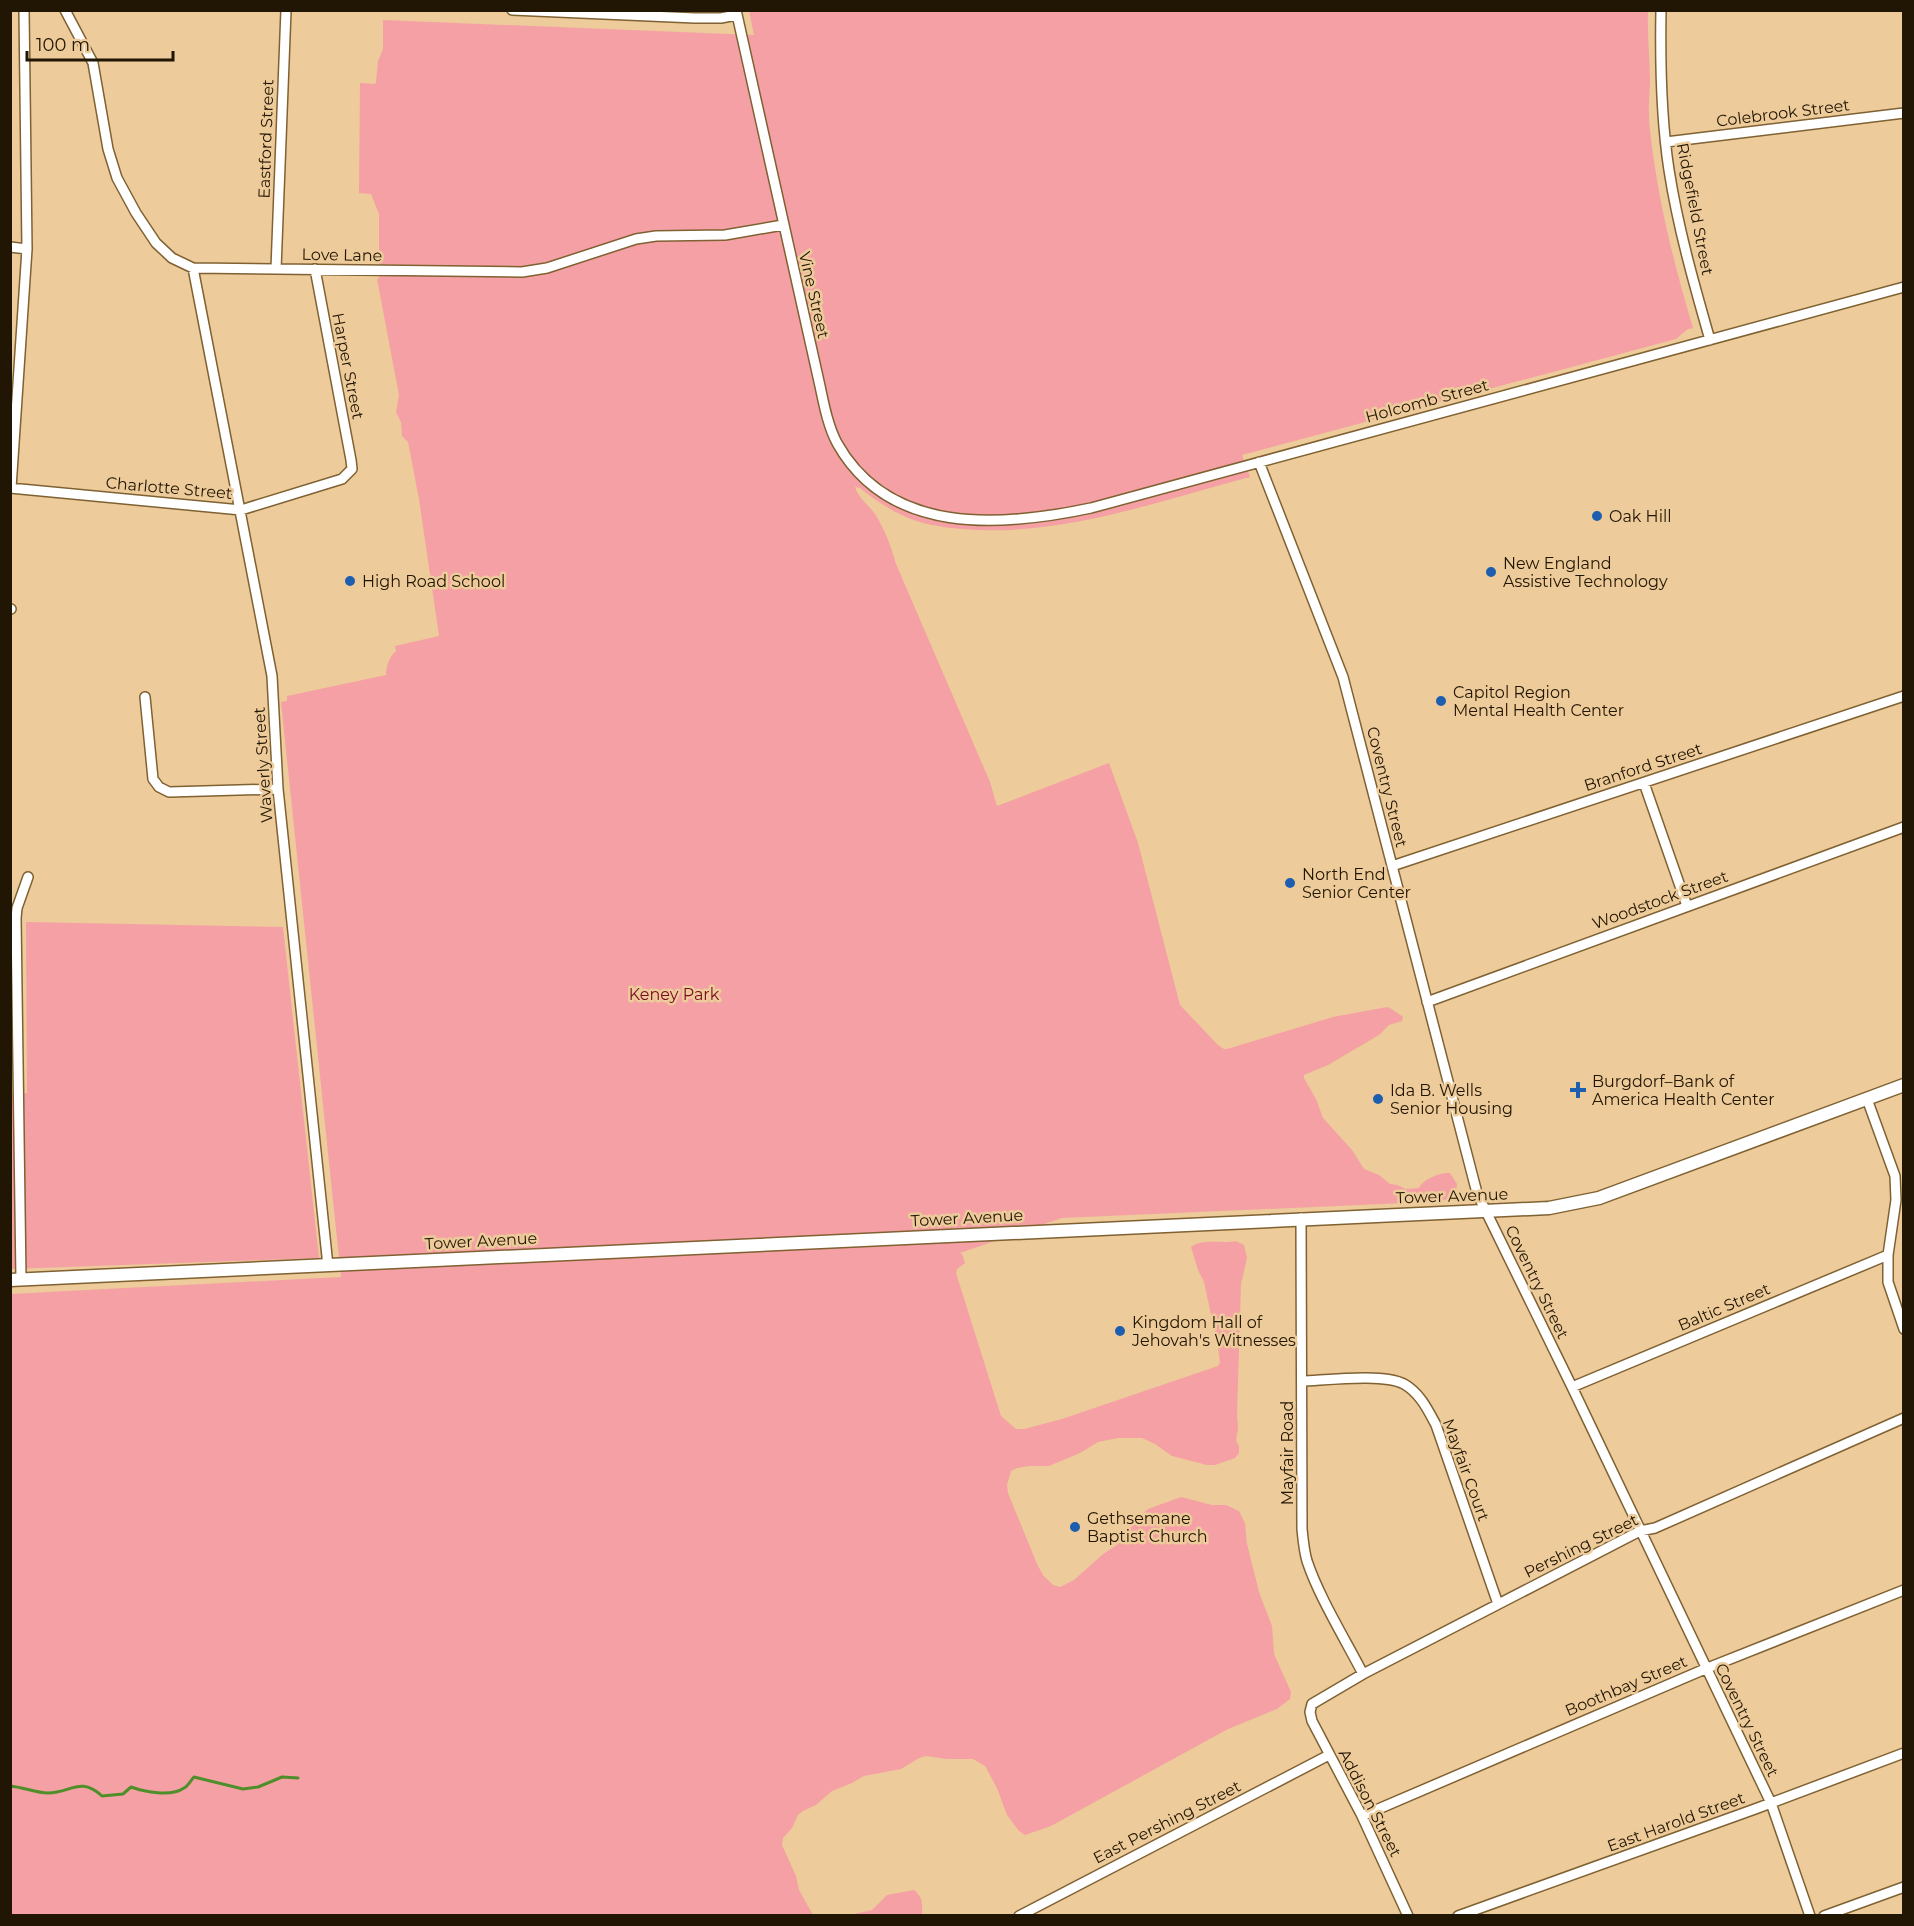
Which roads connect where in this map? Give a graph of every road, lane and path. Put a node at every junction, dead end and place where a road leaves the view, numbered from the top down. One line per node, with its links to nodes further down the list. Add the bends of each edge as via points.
1 (24, 10): 11 (street)
2 (65, 10): 12 (street, Love Lane, via 93,63 117,178 156,243 172,258)
3 (286, 10): 13 (street, Eastford Street)
4 (512, 10): 6 (street, via 695,18 722,18)
5 (1661, 10): 8 (street, Ridgefield Street)
6 (736, 13): 9 (street, Vine Street)
7 (1904, 114): 8 (street, Colebrook Street)
8 (1666, 142): 16 (street, Ridgefield Street, via 1682,239)
9 (783, 225): 14 (street, Love Lane, via 725,235 636,239 547,268 522,272); 21 (street, Vine Street, via 836,441 864,479 881,492 911,508)
10 (10, 247): 11 (street)
11 (27, 249): 19 (street)
12 (193, 268): 13 (street, Love Lane); 20 (street, Waverly Street)
13 (276, 269): 14 (street, Love Lane)
14 (315, 269): 18 (street, Harper Street)
15 (1904, 287): 16 (street, Holcomb Street)
16 (1710, 339): 17 (street, Holcomb Street)
17 (1259, 462): 21 (street, Holcomb Street, via 1067,513 1001,520); 27 (street, Coventry Street, via 1340,666)
18 (352, 469): 20 (street, Charlotte Street, via 342,479)
19 (11, 488): 20 (street, Charlotte Street)
20 (240, 510): 25 (street, Waverly Street, via 272,676)
21 (954, 518)
22 (1904, 696): 24 (street, Branford Street)
23 (145, 697): 25 (street, via 153,779 159,787 170,792)
24 (1644, 783): 27 (street, Branford Street); 29 (street)
25 (278, 789): 37 (street, Waverly Street)
26 (1904, 827): 29 (street, Woodstock Street)
27 (1392, 866): 30 (street, Coventry Street)
28 (27, 877): 32 (street, via 16,918)
29 (1687, 906): 30 (street, Woodstock Street)
30 (1427, 1002): 34 (street, Coventry Street, via 1473,1181)
31 (1904, 1085): 33 (main road, Tower Avenue)
32 (15, 1086): 38 (street)
33 (1867, 1099): 34 (main road, Tower Avenue, via 1599,1198 1549,1208); 36 (street, via 1894,1176 1896,1200)
34 (1485, 1212): 35 (main road, Tower Avenue); 41 (street, Coventry Street)
35 (1301, 1218): 37 (main road, Tower Avenue); 40 (street, Mayfair Road)
36 (1888, 1255): 39 (street, via 1888,1282); 41 (street, Baltic Street)
37 (328, 1266): 38 (main road, Tower Avenue)
38 (16, 1280)
39 (1904, 1329)
40 (1302, 1381): 45 (street, Mayfair Court, via 1382,1378 1406,1385 1417,1395 1436,1425); 47 (street, Mayfair Road, via 1302,1529 1306,1559)
41 (1572, 1387): 43 (street, Coventry Street)
42 (1904, 1418): 43 (street, Pershing Street, via 1655,1528)
43 (1640, 1531): 45 (street, Pershing Street); 46 (street, Coventry Street)
44 (1904, 1590): 46 (street, Boothbay Street)
45 (1498, 1604): 47 (street, Pershing Street)
46 (1705, 1669): 51 (street, Coventry Street); 52 (street, Boothbay Street)
47 (1363, 1674): 48 (street, Pershing Street)
48 (1312, 1704): 50 (street, Addison Street, via 1312,1721)
49 (1904, 1753): 51 (street, East Harold Street)
50 (1329, 1755): 52 (street, Addison Street); 54 (street, East Pershing Street)
51 (1771, 1803): 56 (street, East Harold Street); 57 (street, Coventry Street)
52 (1362, 1816): 55 (street, Addison Street)
53 (1904, 1887): 58 (street)
54 (1019, 1916)
55 (1408, 1916)
56 (1458, 1916)
57 (1810, 1916)
58 (1824, 1916)

